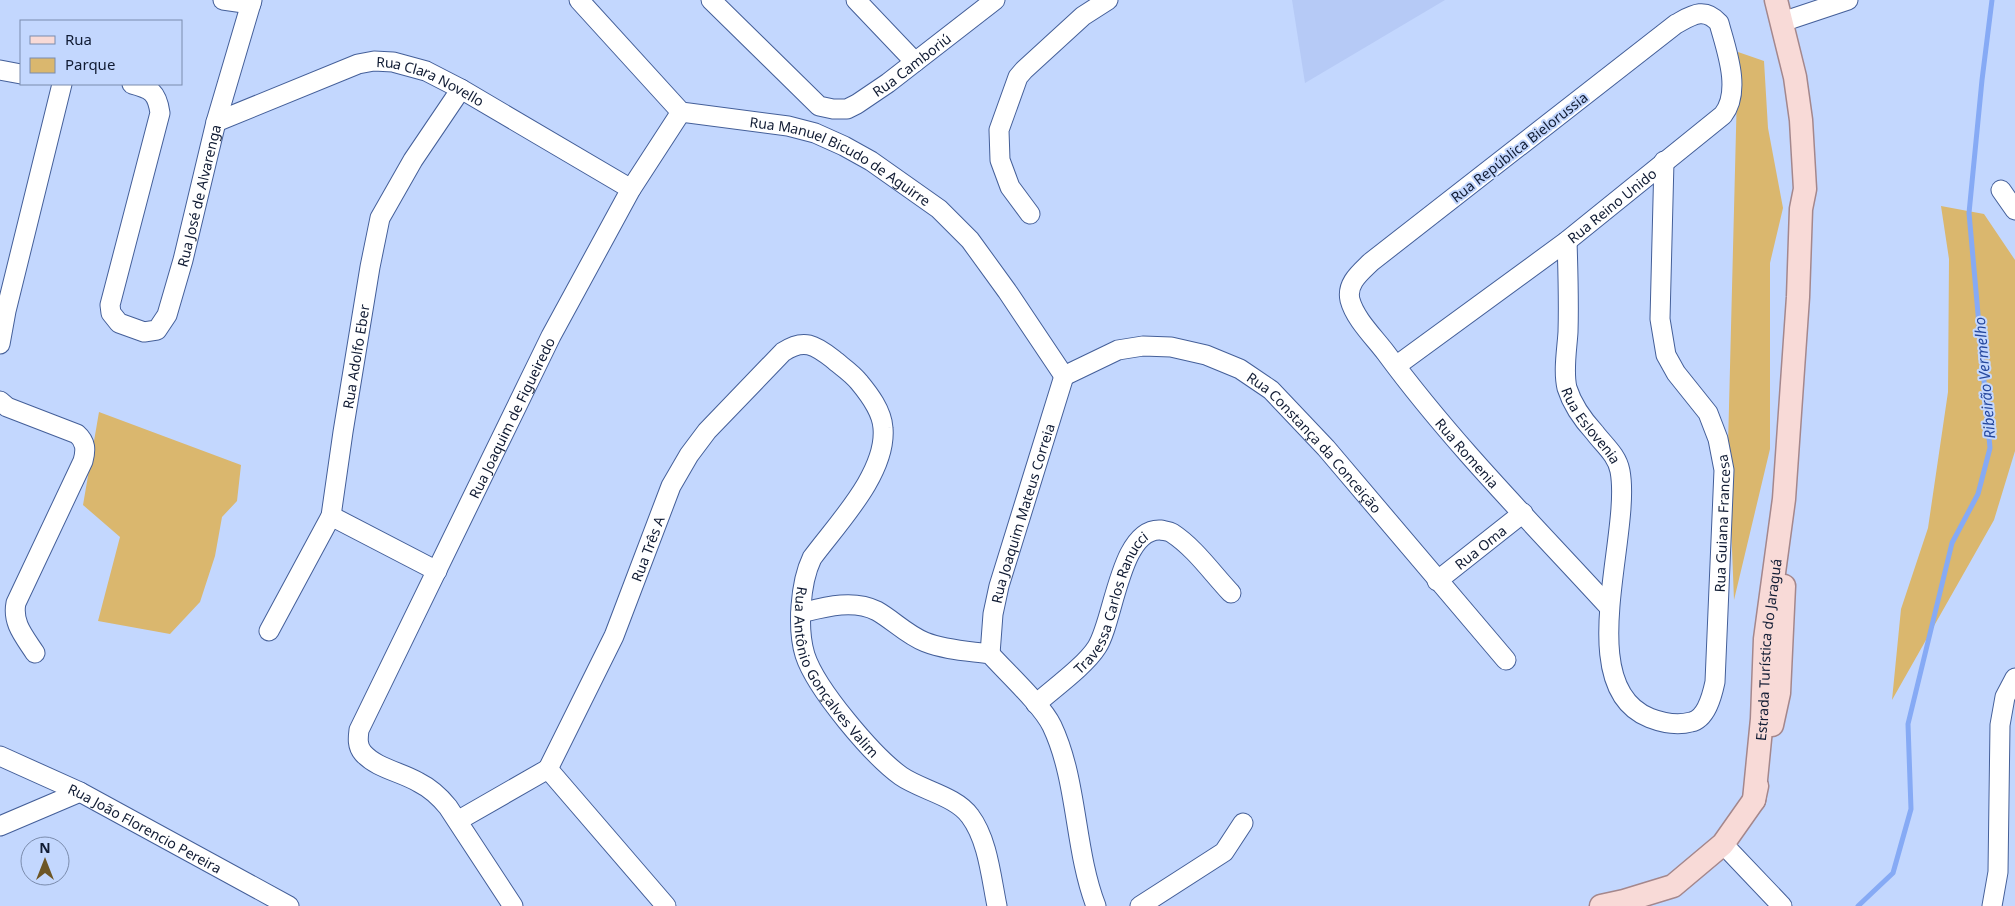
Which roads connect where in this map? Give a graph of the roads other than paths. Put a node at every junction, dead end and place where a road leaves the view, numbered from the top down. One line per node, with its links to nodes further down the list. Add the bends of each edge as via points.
1 (222, 0): 10 (street)
2 (579, 0): 19 (street)
3 (711, 0): 13 (street, Rua Camboriú, via 819,106 847,109)
4 (856, 0): 13 (street)
5 (1108, 0): 26 (street, via 1083,16 1018,77 999,130 1000,160 1010,187)
6 (1762, 0): 24 (main road, Estrada Turística do Jaraguá, via 1782,85)
7 (1776, 0): 12 (main road, Estrada Turística do Jaraguá)
8 (1848, 0): 12 (street)
9 (990, 1): 13 (street, Rua Camboriú)
10 (252, 2): 20 (street, Rua José de Alvarenga)
11 (1693, 15): 21 (street, Rua Reino Unido, via 1705,13 1718,23 1732,79 1729,108); 28 (street, Rua República Bielorussia, via 1676,24 1371,262)
12 (1782, 22): 24 (main road, Estrada Turística do Jaraguá, via 1801,120 1805,189)
13 (915, 62)
14 (0, 70): 15 (street)
15 (20, 74)
16 (62, 85): 29 (street)
17 (135, 85): 20 (street, Rua José de Alvarenga, via 154,93 160,113 110,305 111,313 120,323 144,332 157,330 167,315)
18 (461, 89): 20 (street, Rua Clara Novello, via 426,71 393,62 358,64); 22 (street, Rua Clara Novello); 35 (street, Rua Adolfo Eber, via 413,160 380,218)
19 (681, 112): 22 (street, Rua Joaquim de Figueiredo); 32 (street, Rua Manuel Bicudo de Aguirre, via 815,132 871,162 939,209 970,240)
20 (216, 122)
21 (1664, 161): 27 (street, Rua Reino Unido); 39 (street, Rua Guiana Francesa, via 1660,319 1666,355 1708,413 1724,470 1715,682 1701,716 1693,722 1660,722 1638,713 1624,698 1613,679)
22 (630, 189): 36 (street, Rua Joaquim de Figueiredo, via 551,336)
23 (2001, 190): 25 (street)
24 (1801, 209): 53 (main road, Estrada Turística do Jaraguá, via 1784,499 1765,640 1754,800)
25 (2015, 210)
26 (1030, 214)
27 (1567, 241): 31 (street, Rua Reino Unido); 39 (street, Rua Eslovenia, via 1567,387 1574,403 1612,453 1620,469 1621,520)
28 (1350, 286): 31 (street, Rua Romenia, via 1353,310)
29 (0, 344)
30 (783, 352): 40 (street, Rua Antônio Gonçalves Valim, via 802,344 820,348 858,380 877,407 883,426 879,461 869,482 812,558 806,571); 48 (street, Rua Três A, via 707,431 689,455 672,486 614,636)
31 (1396, 366): 34 (street, Rua Romenia, via 1454,439)
32 (1064, 376): 37 (street, Rua Constança da Conceição, via 1118,350 1143,346 1171,347 1206,355 1240,369 1272,390 1326,448); 43 (street, Rua Joaquim Mateus Correia, via 999,586)
33 (0, 401): 42 (street, via 7,408 77,434 86,450 16,602 17,627)
34 (1523, 513): 37 (street, Rua Oma); 39 (street, Rua Romenia)
35 (332, 516): 36 (street); 41 (street, Rua Adolfo Eber)
36 (437, 571): 50 (street, Rua Joaquim de Figueiredo, via 359,730 358,743 362,752 374,761 419,782 438,795)
37 (1438, 580): 44 (street, Rua Constança da Conceição)
38 (1231, 593): 46 (street, Travessa Carlos Ranucci, via 1170,531 1150,532 1141,537 1124,565 1097,647)
39 (1609, 607)
40 (801, 613): 43 (street, via 830,605 856,605 876,610 925,642); 57 (street, Rua Antônio Gonçalves Valim, via 804,654 811,671 840,712 883,762 969,814 986,852)
41 (269, 631)
42 (35, 653)
43 (990, 654): 46 (street)
44 (1506, 660)
45 (2015, 678): 62 (street, via 2005,696 2000,725 1998,872)
46 (1036, 704): 58 (street, via 1051,724 1059,746 1088,887)
47 (0, 756): 49 (street, Rua João Florencio Pereira)
48 (548, 769): 50 (street); 56 (street)
49 (80, 792): 52 (street); 54 (street, Rua João Florencio Pereira)
50 (458, 820): 55 (street)
51 (1243, 823): 59 (street, via 1224,852)
52 (0, 826)
53 (1723, 844): 60 (main road, Estrada Turística do Jaraguá, via 1673,886); 61 (street)
54 (289, 906)
55 (513, 906)
56 (666, 906)
57 (997, 906)
58 (1096, 906)
59 (1140, 906)
60 (1601, 906)
61 (1782, 906)
62 (1992, 906)

